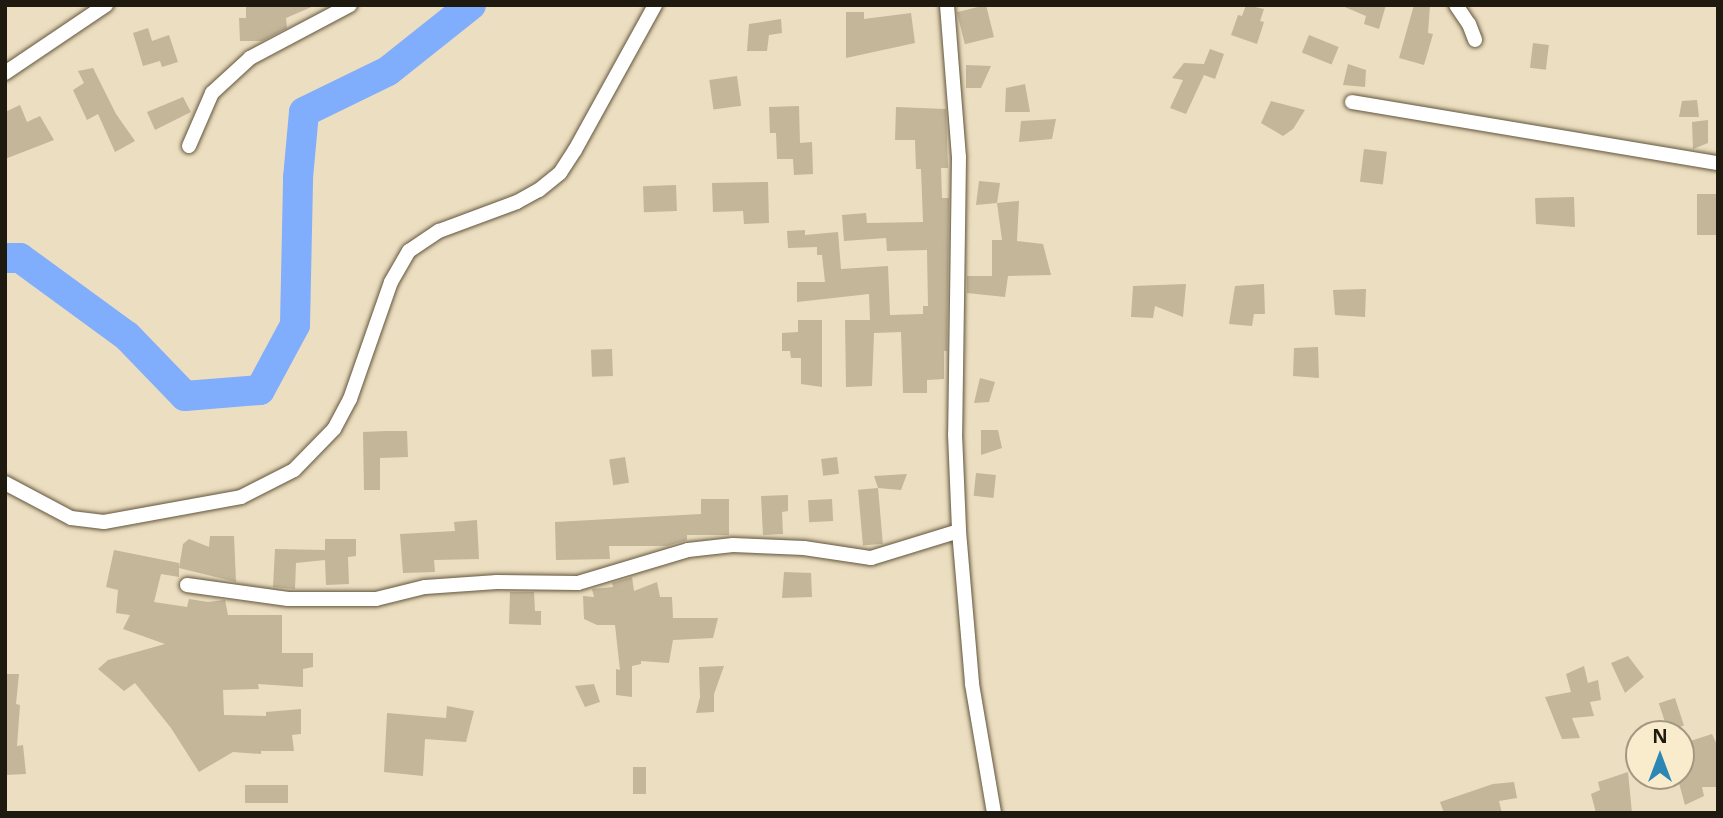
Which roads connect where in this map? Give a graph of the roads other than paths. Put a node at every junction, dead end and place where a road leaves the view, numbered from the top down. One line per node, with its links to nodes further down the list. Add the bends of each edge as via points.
1 (106, 5): 7 (street)
2 (350, 5): 9 (street, via 250,58 212,93)
3 (655, 5): 11 (street, via 560,173 517,202 439,231 409,251 391,282 350,399 334,429 294,470 241,497 104,522 71,518)
4 (947, 5): 12 (street, via 959,157 955,434)
5 (1456, 5): 6 (street)
6 (1475, 40)
7 (5, 73)
8 (1352, 102): 10 (street)
9 (189, 146)
10 (1718, 163)
11 (5, 483)
12 (959, 531): 13 (street, via 871,558 804,548 733,545 688,550 579,583 473,583 420,588 376,599 288,599); 14 (street, via 972,684)
13 (187, 585)
14 (995, 813)

